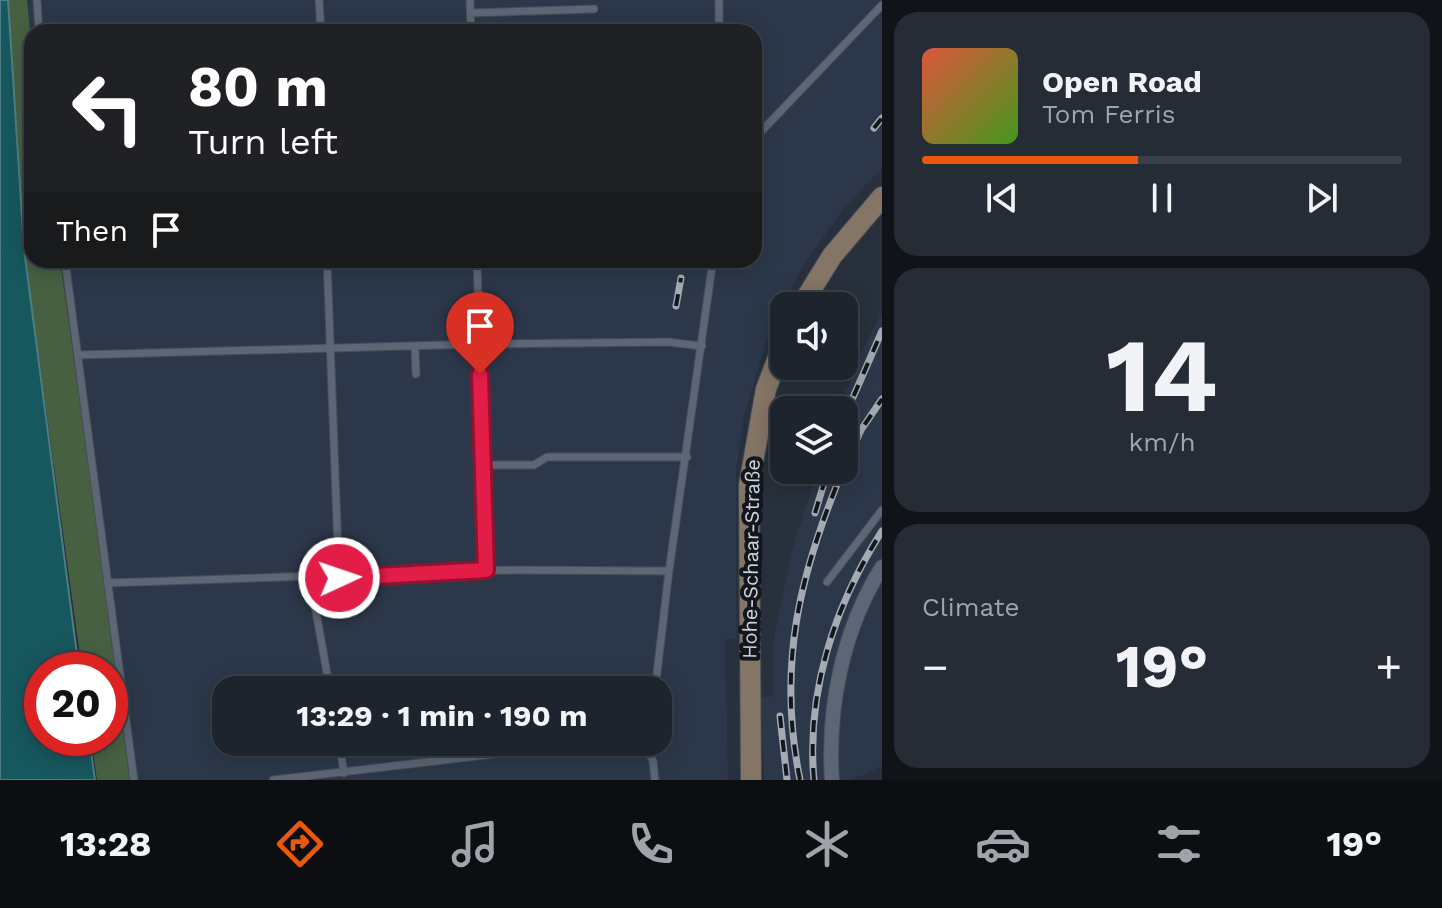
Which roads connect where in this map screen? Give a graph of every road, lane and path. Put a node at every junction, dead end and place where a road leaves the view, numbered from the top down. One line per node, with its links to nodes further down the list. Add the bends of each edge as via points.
1 (37, 0): 8 (lane)
2 (319, 0): 9 (lane)
3 (470, 0): 7 (lane)
4 (719, 0): 11 (lane)
5 (882, 5): 12 (lane)
6 (594, 9): 7 (lane)
7 (471, 13): 10 (lane)
8 (38, 24)
9 (320, 24)
10 (471, 24)
11 (719, 24)
12 (762, 131)
13 (882, 197): 18 (main road, via 832,256)
14 (66, 268): 23 (lane)
15 (328, 268): 22 (lane)
16 (477, 268): 19 (lane)
17 (712, 268): 20 (lane)
18 (810, 292)
19 (479, 344): 20 (lane); 21 (lane); 27 (lane)
20 (702, 346): 26 (lane)
21 (415, 347): 22 (lane); 24 (lane)
22 (333, 348): 23 (lane); 33 (lane)
23 (78, 355): 35 (lane)
24 (416, 374)
25 (770, 379): 45 (main road, Hohe-Schaar-Straße, via 749,485)
26 (687, 457): 27 (lane, via 547,457 534,465); 31 (lane)
27 (483, 465): 30 (lane)
28 (882, 510): 34 (lane)
29 (882, 567): 46 (street, via 845,651 836,691)
30 (486, 570): 31 (lane); 33 (lane)
31 (669, 571): 37 (lane)
32 (310, 578): 33 (lane); 35 (lane); 36 (lane)
33 (339, 578)
34 (827, 582)
35 (107, 583): 42 (lane)
36 (328, 676)
37 (657, 676)
38 (341, 756): 41 (lane)
39 (481, 756): 41 (lane)
40 (650, 756): 44 (lane)
41 (344, 773): 43 (lane)
42 (134, 780)
43 (273, 780)
44 (655, 780)
45 (751, 780)
46 (832, 780)

